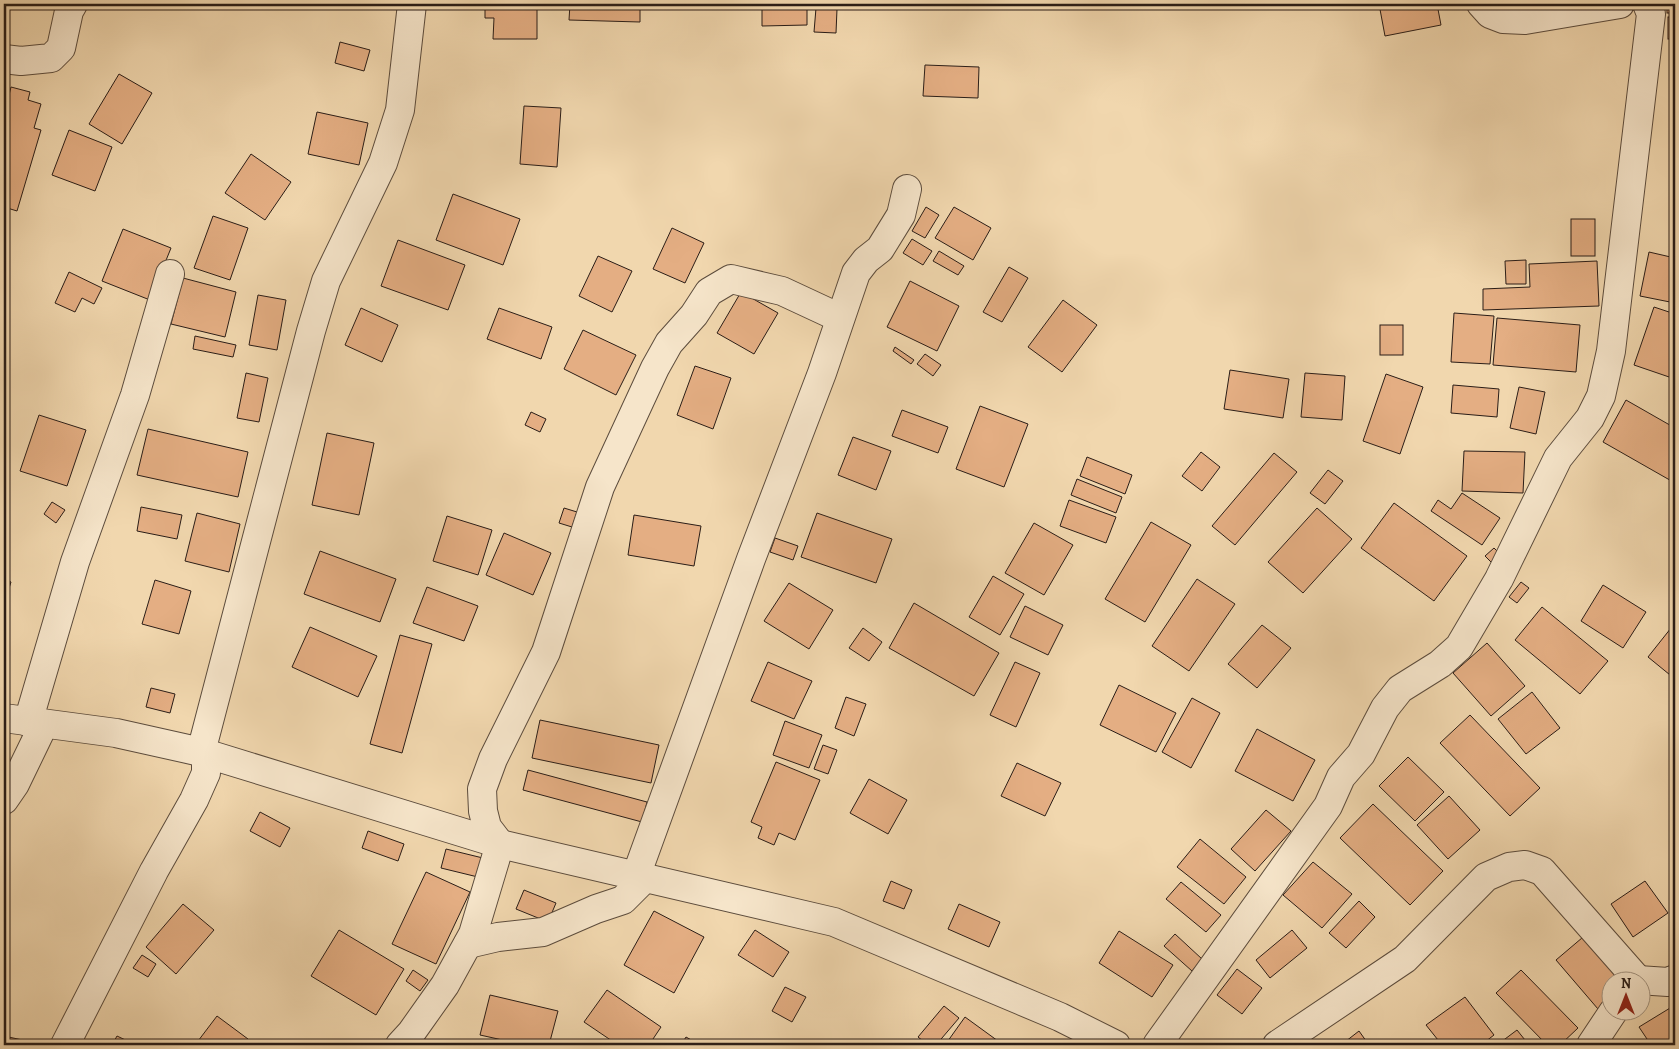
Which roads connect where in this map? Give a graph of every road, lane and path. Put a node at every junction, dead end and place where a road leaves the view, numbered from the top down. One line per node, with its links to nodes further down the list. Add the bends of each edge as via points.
1 (73, 4): 6 (street, via 61,48 51,58)
2 (412, 4): 11 (street, via 400,110 383,164 326,281 313,322)
3 (1481, 4): 4 (street, via 1490,14 1503,19 1525,20)
4 (1620, 4)
5 (1647, 4): 23 (street, via 1650,24 1611,351 1601,396 1590,418 1558,458 1499,579 1459,647 1440,664 1400,689 1385,708 1361,754 1341,777 1328,806)
6 (4, 60)
7 (907, 189): 9 (street, via 901,214 880,249 856,273)
8 (170, 274): 10 (street, via 135,395 75,562)
9 (840, 318): 13 (street, via 782,291 731,279 709,292 669,343 600,487 546,652 493,759 482,789 486,827); 14 (street)
10 (25, 721): 11 (street, via 116,733); 12 (street, via 15,784)
11 (201, 752): 13 (street); 20 (street, via 206,760 206,773 194,800)
12 (4, 800)
13 (500, 844): 14 (street); 15 (street, via 474,934)
14 (640, 877): 15 (street, via 623,900 543,932); 22 (street, via 834,922 1060,1017)
15 (468, 944): 21 (street, via 445,985)
16 (1630, 972): 24 (street, via 1542,871 1525,865 1509,867 1486,877 1405,959)
17 (1675, 979): 18 (street)
18 (1652, 981)
19 (1606, 1022): 25 (street)
20 (65, 1045)
21 (400, 1045)
22 (1116, 1045)
23 (1157, 1045)
24 (1277, 1045)
25 (1591, 1045)

